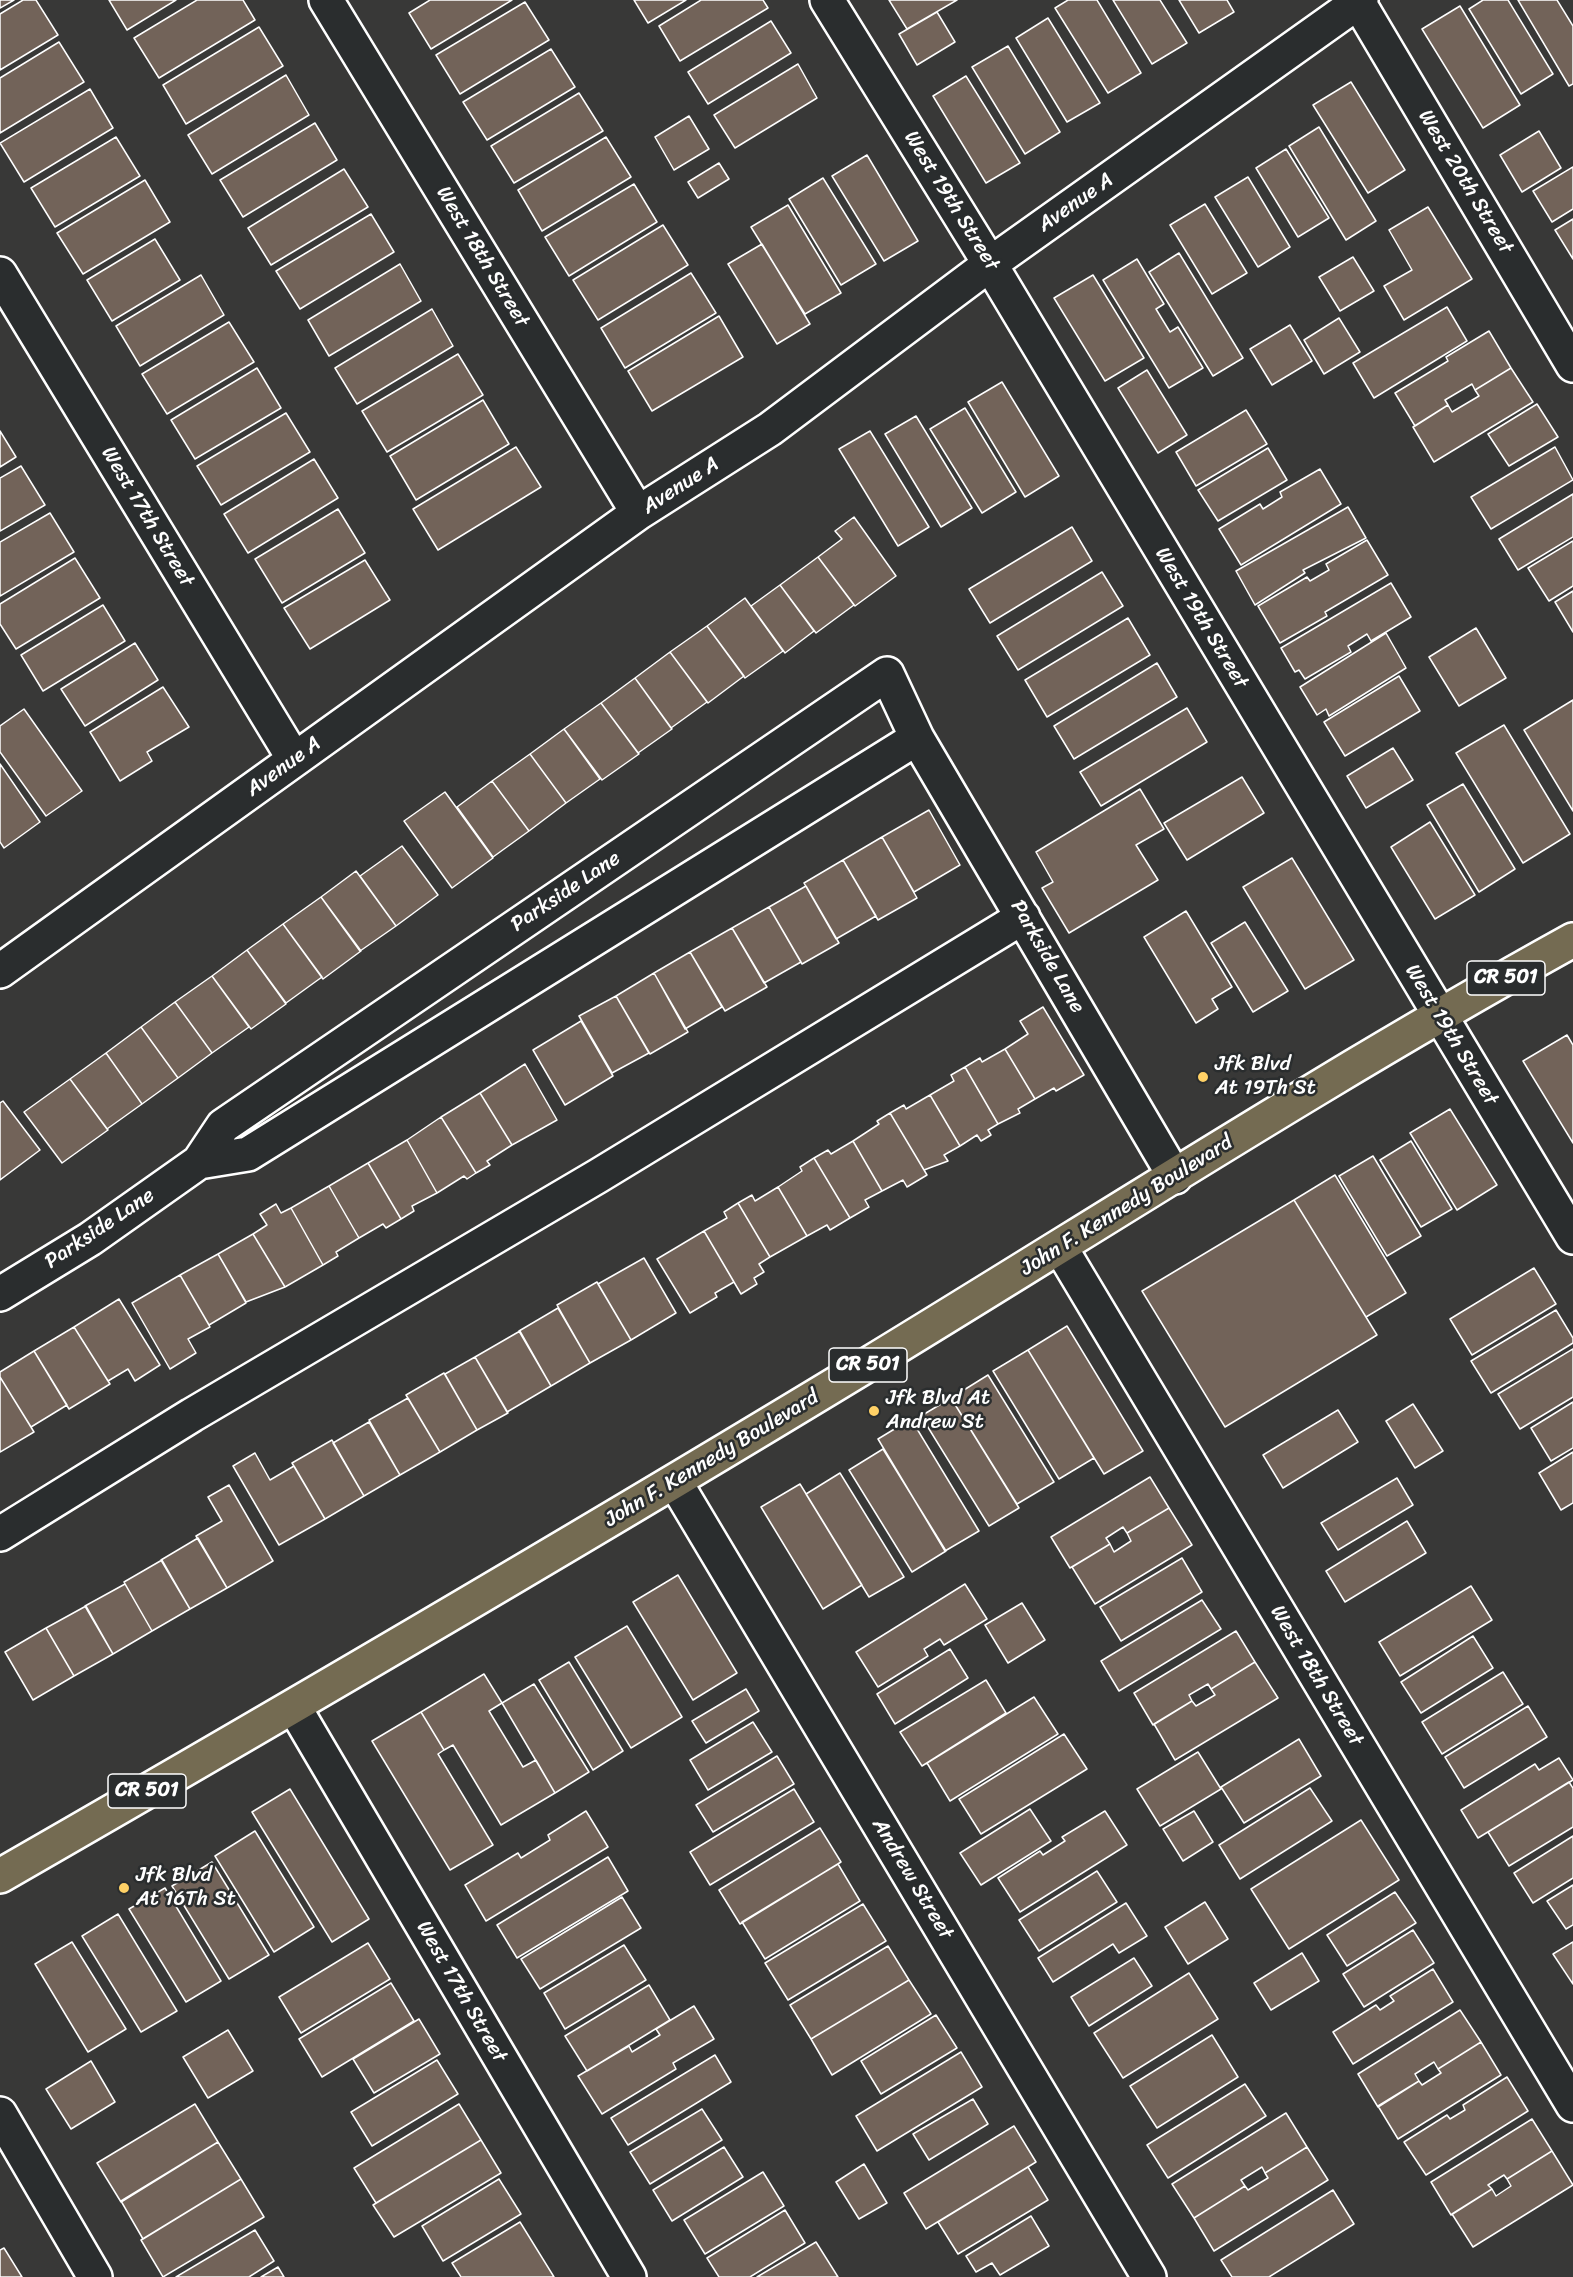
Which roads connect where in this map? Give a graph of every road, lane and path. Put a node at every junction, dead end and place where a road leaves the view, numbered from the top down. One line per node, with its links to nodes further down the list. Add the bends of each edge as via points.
1 (326, 0): 7 (street, West 18th Street)
2 (827, 0): 4 (street, West 19th Street)
3 (1359, 1): 4 (street, Avenue A); 6 (street, West 20th Street)
4 (990, 264): 7 (street, Avenue A, via 770,429); 13 (street, West 19th Street)
5 (0, 274): 9 (street, West 17th Street)
6 (1573, 365)
7 (638, 513): 9 (street, Avenue A)
8 (917, 738): 10 (street, Parkside Lane); 14 (street, Parkside Lane, via 248,1154); 14 (street, Parkside Lane, via 887,674 223,1126)
9 (294, 759): 12 (street, Avenue A)
10 (1023, 917): 15 (street, Parkside Lane); 20 (street)
11 (1573, 940): 13 (main road, John F. Kennedy Boulevard / CR 501)
12 (0, 971)
13 (1439, 1015): 15 (main road, John F. Kennedy Boulevard / CR 501); 16 (street, West 19th Street)
14 (200, 1162): 18 (street, Parkside Lane, via 90,1239)
15 (1175, 1177): 17 (main road, John F. Kennedy Boulevard / CR 501)
16 (1573, 1237)
17 (1060, 1247): 19 (main road, John F. Kennedy Boulevard / CR 501); 23 (street, West 18th Street)
18 (0, 1294)
19 (675, 1482): 21 (main road, John F. Kennedy Boulevard / CR 501); 27 (street, Andrew Street)
20 (0, 1533)
21 (294, 1707): 22 (main road, John F. Kennedy Boulevard / CR 501); 26 (street, West 17th Street)
22 (0, 1875)
23 (1573, 2105)
24 (0, 2114): 25 (street)
25 (95, 2277)
26 (629, 2277)
27 (1149, 2277)

